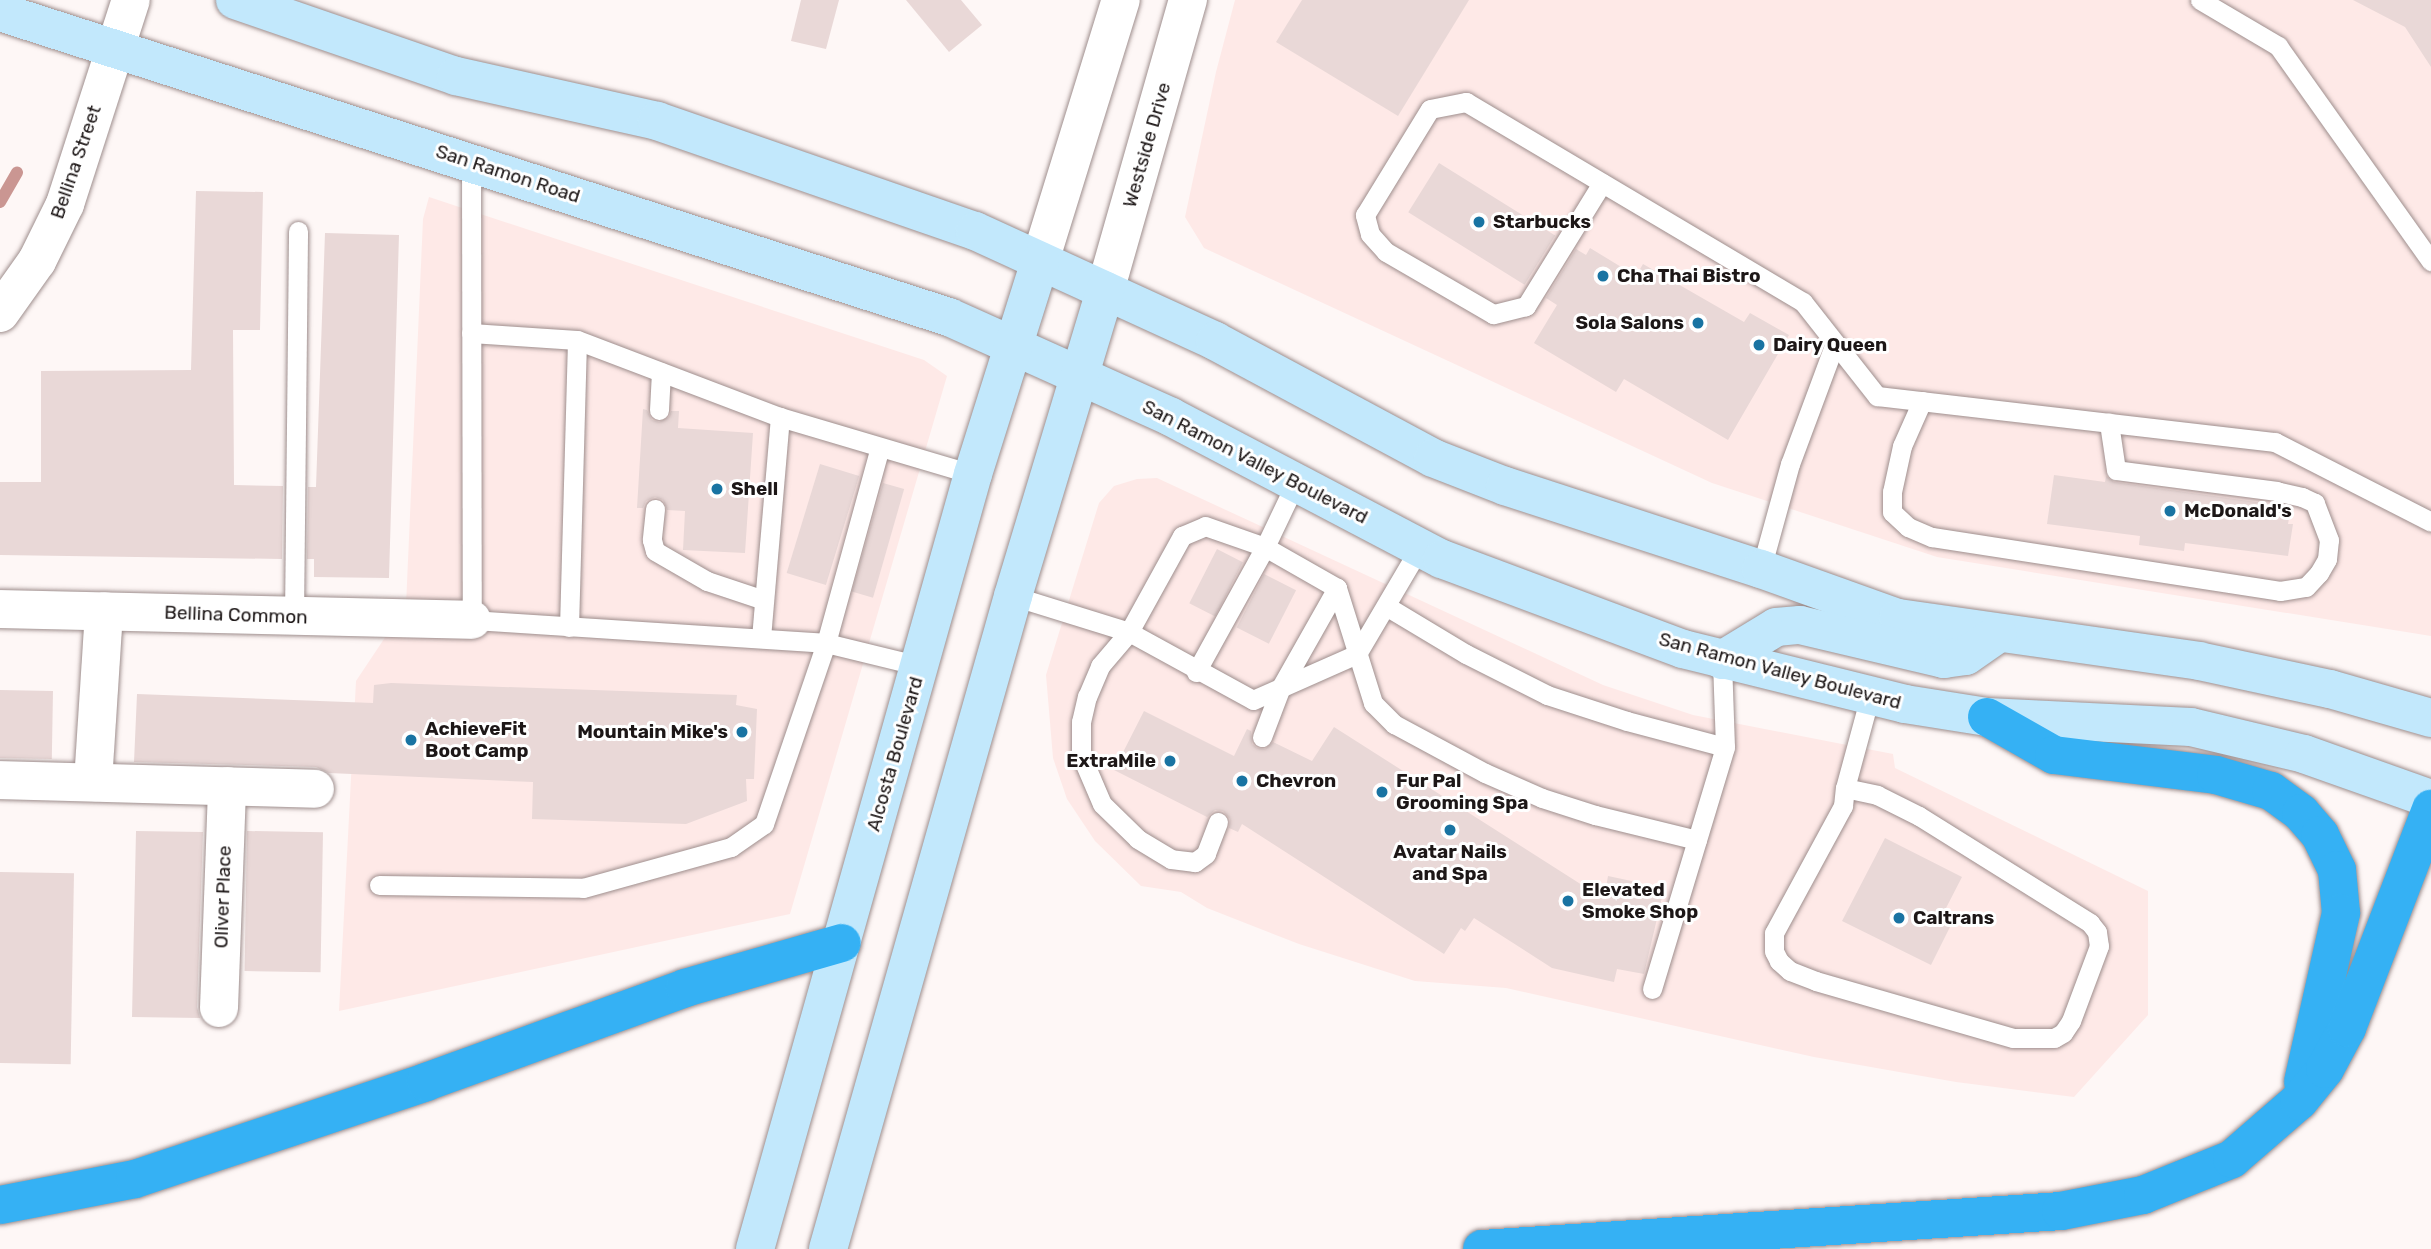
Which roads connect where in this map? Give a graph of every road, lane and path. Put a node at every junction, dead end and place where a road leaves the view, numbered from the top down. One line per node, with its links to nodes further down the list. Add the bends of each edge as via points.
1 (131, 0): 7 (street, Bellina Street)
2 (235, 0): 11 (main road, via 456,76 657,121 975,231)
3 (1121, 0): 11 (street)
4 (1188, 0): 13 (street, Westside Drive)
5 (2200, 0): 12 (lane, via 2277,46)
6 (0, 12): 7 (main road, San Ramon Road)
7 (113, 50): 8 (main road, San Ramon Road); 14 (street, Bellina Street, via 65,204 37,261)
8 (471, 162): 15 (lane); 18 (main road, San Ramon Road, via 949,317)
9 (1602, 183): 9 (lane, via 1466,102 1430,109 1366,215 1370,234 1386,253 1493,314 1526,306); 17 (lane, via 1803,302)
10 (298, 231): 39 (lane)
11 (1040, 261): 13 (main road); 18 (main road, Alcosta Boulevard)
12 (2431, 261)
13 (1105, 291): 20 (main road); 32 (main road, via 1214,341 1433,458)
14 (0, 313)
15 (471, 333): 16 (lane); 40 (lane)
16 (577, 340): 19 (lane); 41 (lane)
17 (1835, 342): 21 (lane, via 1877,396); 32 (lane, via 1790,464)
18 (1013, 345): 20 (main road, San Ramon Valley Boulevard); 26 (main road, Alcosta Boulevard)
19 (661, 372): 22 (lane); 23 (lane)
20 (1080, 375): 27 (main road, San Ramon Valley Boulevard, via 1171,416); 34 (main road)
21 (1922, 401): 24 (lane); 24 (lane, via 1902,446 1892,492 1892,512 1908,527 1932,537 2280,591 2306,587 2319,573 2327,559 2329,540 2315,503 2277,491 2116,470)
22 (659, 410)
23 (780, 417): 25 (lane); 35 (lane)
24 (2109, 423): 29 (lane, via 2275,442)
25 (880, 447): 26 (lane); 45 (lane)
26 (973, 474): 48 (main road, Alcosta Boulevard)
27 (1296, 482): 30 (lane); 31 (main road, San Ramon Valley Boulevard)
28 (655, 509): 35 (lane, via 655,551 707,580)
29 (2431, 522)
30 (1265, 547): 33 (lane); 42 (lane, via 1205,526 1182,536); 49 (lane)
31 (1420, 547): 36 (lane); 47 (main road, San Ramon Valley Boulevard, via 1442,559)
32 (1761, 569): 43 (main road, via 1898,618)
33 (1337, 588): 46 (lane); 50 (lane)
34 (1013, 596): 42 (lane); 72 (main road)
35 (764, 600): 44 (lane)
36 (1386, 607): 46 (lane); 55 (lane, via 1546,695)
37 (0, 609): 38 (street, Bellina Common)
38 (104, 611): 39 (street, Bellina Common); 57 (street)
39 (294, 617): 40 (street, Bellina Common)
40 (472, 620): 41 (lane)
41 (569, 626): 44 (lane)
42 (1129, 632): 49 (lane); 63 (lane, via 1100,666 1087,697 1081,755 1090,781 1102,804 1120,823 1138,839 1180,862 1195,862 1206,854)
43 (1998, 634): 47 (main road, via 1966,656 1944,659 1800,625 1776,627); 53 (main road, via 2199,661 2330,689)
44 (761, 638): 45 (lane)
45 (826, 643): 48 (lane); 65 (lane, via 764,824 731,847 583,888)
46 (1357, 654): 50 (lane); 64 (lane, via 1373,703 1394,724 1426,743 1542,798)
47 (1722, 660): 51 (main road, San Ramon Valley Boulevard); 55 (lane)
48 (920, 666): 66 (main road, Alcosta Boulevard)
49 (1196, 672): 50 (lane, via 1253,700)
50 (1281, 687): 54 (lane)
51 (1870, 696): 52 (main road, San Ramon Valley Boulevard); 59 (lane)
52 (1987, 716): 61 (main road, San Ramon Valley Boulevard, via 2191,727 2304,754); 69 (highway, via 2054,755 2216,775 2271,791 2301,813 2320,835 2337,870 2341,913)
53 (2431, 718)
54 (1262, 737)
55 (1726, 747): 64 (lane)
56 (0, 780): 57 (street)
57 (93, 782): 58 (street)
58 (228, 786): 60 (street); 68 (street, Oliver Place)
59 (1845, 788): 59 (lane, via 1843,806 1774,933 1779,961 1790,971 1816,981 2013,1038 2054,1038 2063,1033 2099,946 2090,923 1919,816 1877,796)
60 (315, 789)
61 (2431, 799)
62 (2431, 809): 69 (highway, via 2347,1028 2325,1069)
63 (1218, 822)
64 (1697, 840): 67 (lane)
65 (379, 885)
66 (842, 943): 70 (highway, via 685,988 426,1082 135,1179); 71 (main road, Alcosta Boulevard)
67 (1652, 989)
68 (219, 1008)
69 (2299, 1101): 73 (highway, via 2232,1159 2143,1195 2061,1212)
70 (0, 1205)
71 (759, 1232)
72 (833, 1233)
73 (1482, 1249)

